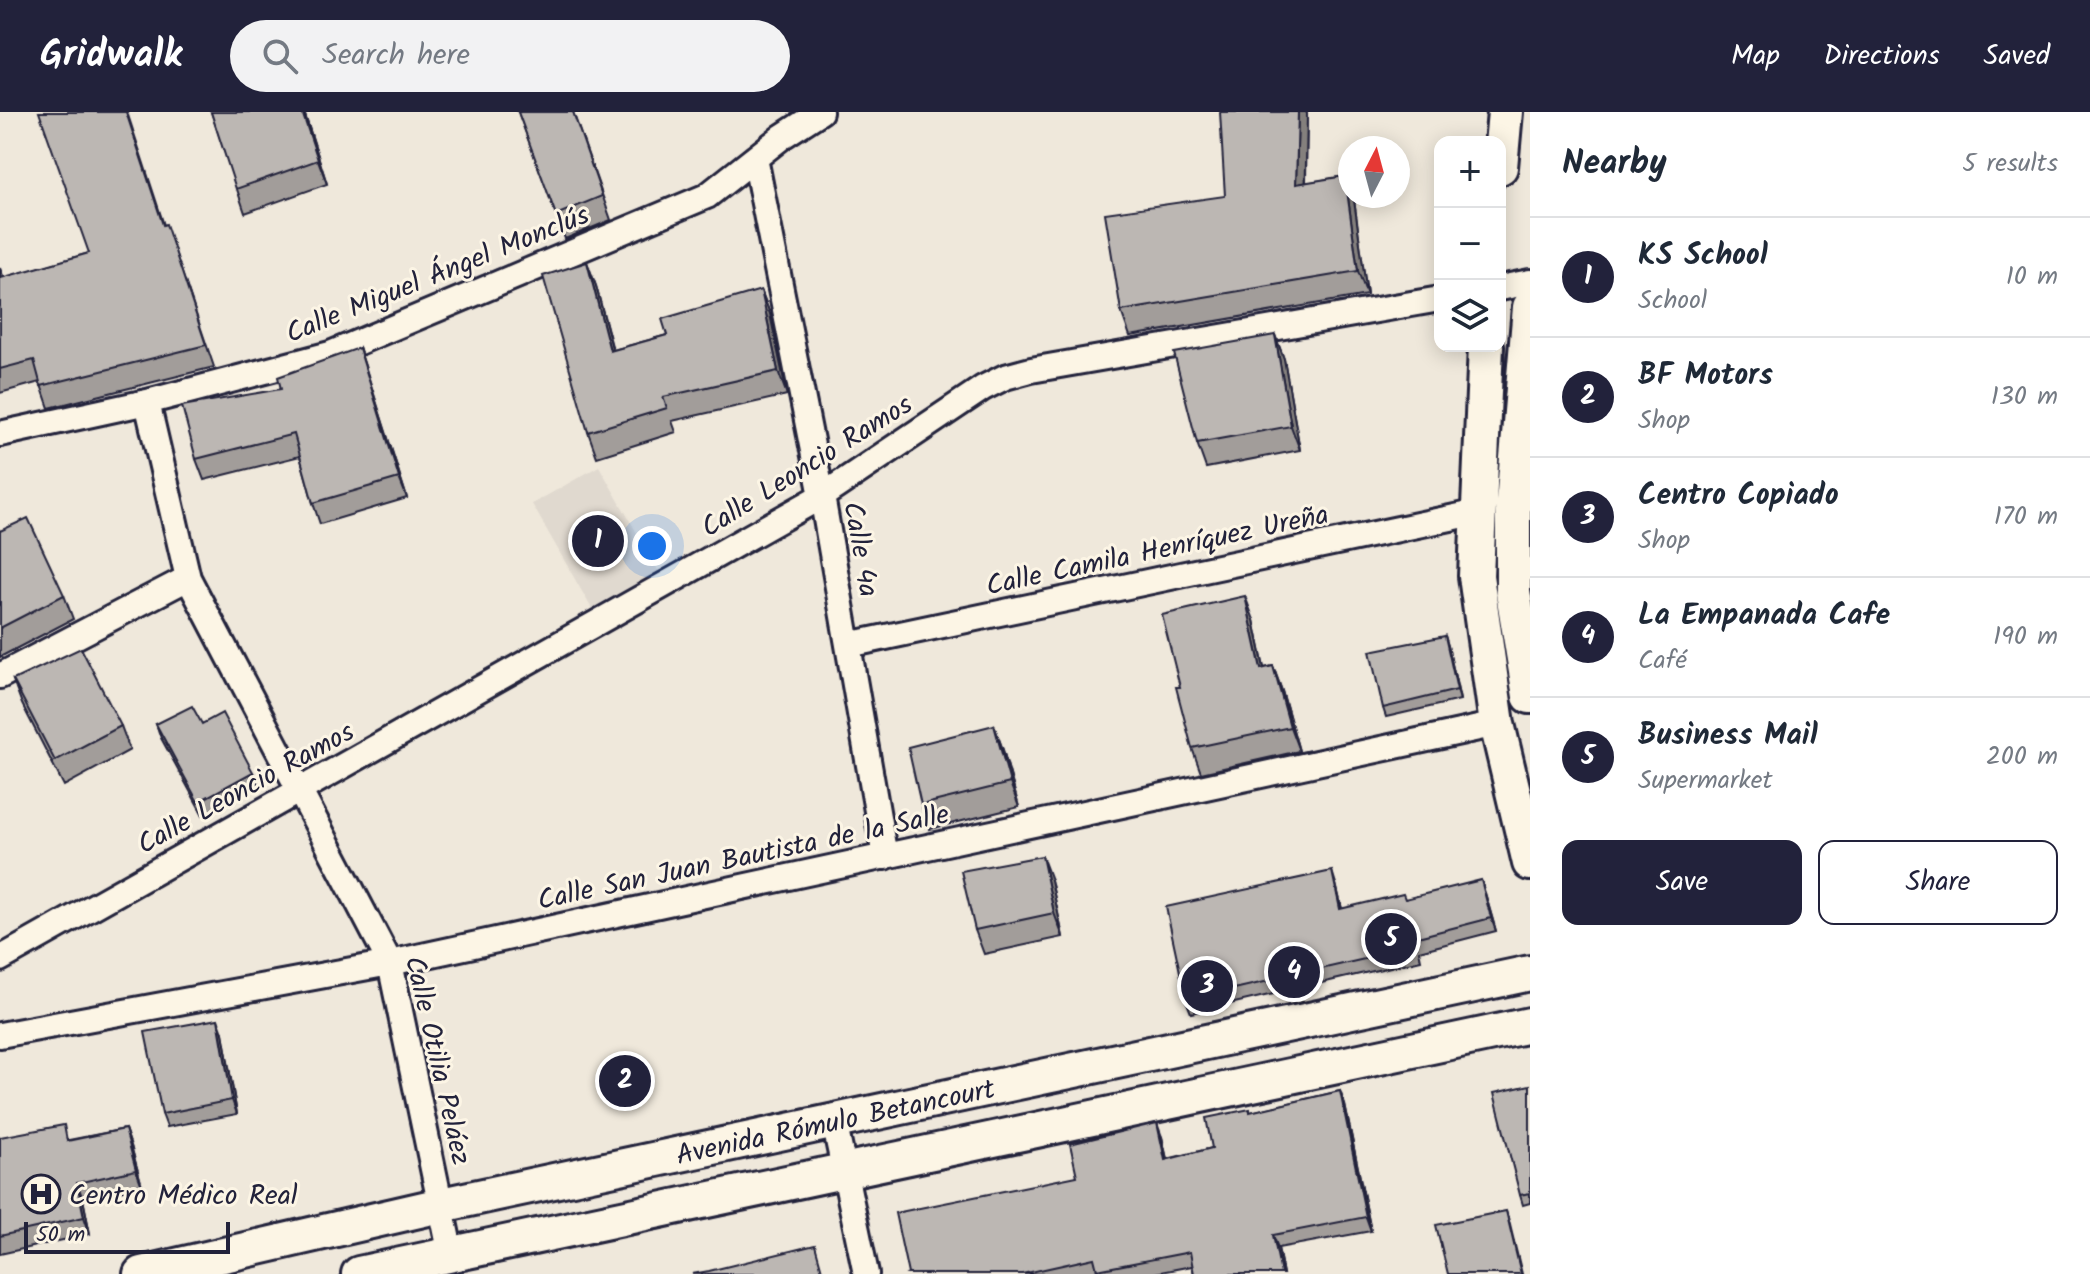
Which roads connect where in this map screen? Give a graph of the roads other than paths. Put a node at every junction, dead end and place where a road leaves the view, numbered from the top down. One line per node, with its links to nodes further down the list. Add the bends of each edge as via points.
1 (820, 112): 4 (street, Calle Miguel Ángel Monclús)
2 (1505, 112): 3 (main road)
3 (1503, 136)
4 (755, 158): 10 (street, Calle Miguel Ángel Monclús, via 707,196 330,354); 12 (street, Calle 4a)
5 (1530, 282): 6 (street)
6 (1506, 287)
7 (1434, 300): 12 (street, Calle Leoncio Ramos, via 1005,377)
8 (1530, 307): 13 (main road)
9 (1486, 352): 14 (main road)
10 (147, 402): 11 (street, Calle Miguel Ángel Monclús); 15 (street, Calle Otilia Peláez)
11 (0, 434)
12 (822, 496): 16 (street, Calle 4a); 20 (street, Calle Leoncio Ramos)
13 (1521, 504): 18 (main road, via 1513,592)
14 (1479, 512): 16 (street, Calle Camila Henríquez Ureña); 19 (main road, via 1476,576)
15 (188, 578): 17 (street); 20 (street, Calle Otilia Peláez)
16 (848, 645): 21 (street, Calle 4a)
17 (0, 676)
18 (1530, 696)
19 (1497, 724): 21 (street, Calle San Juan Bautista de la Salle); 22 (main road)
20 (300, 790): 23 (street, Calle Leoncio Ramos); 24 (street, Calle Otilia Peláez)
21 (885, 857): 24 (street, Calle San Juan Bautista de la Salle)
22 (1530, 863)
23 (0, 959)
24 (390, 963): 27 (street, Calle San Juan Bautista de la Salle); 30 (street, Calle Otilia Peláez)
25 (1530, 973): 28 (main road, Avenida Rómulo Betancourt)
26 (1530, 1025): 29 (main road, Avenida Rómulo Betancourt)
27 (0, 1035)
28 (834, 1121): 29 (street); 30 (main road, Avenida Rómulo Betancourt)
29 (844, 1170): 31 (main road, Avenida Rómulo Betancourt); 34 (street)
30 (441, 1205): 31 (street, Calle Otilia Peláez); 32 (main road, Avenida Rómulo Betancourt)
31 (451, 1255): 33 (main road, Avenida Rómulo Betancourt)
32 (141, 1274)
33 (359, 1274)
34 (866, 1274)

